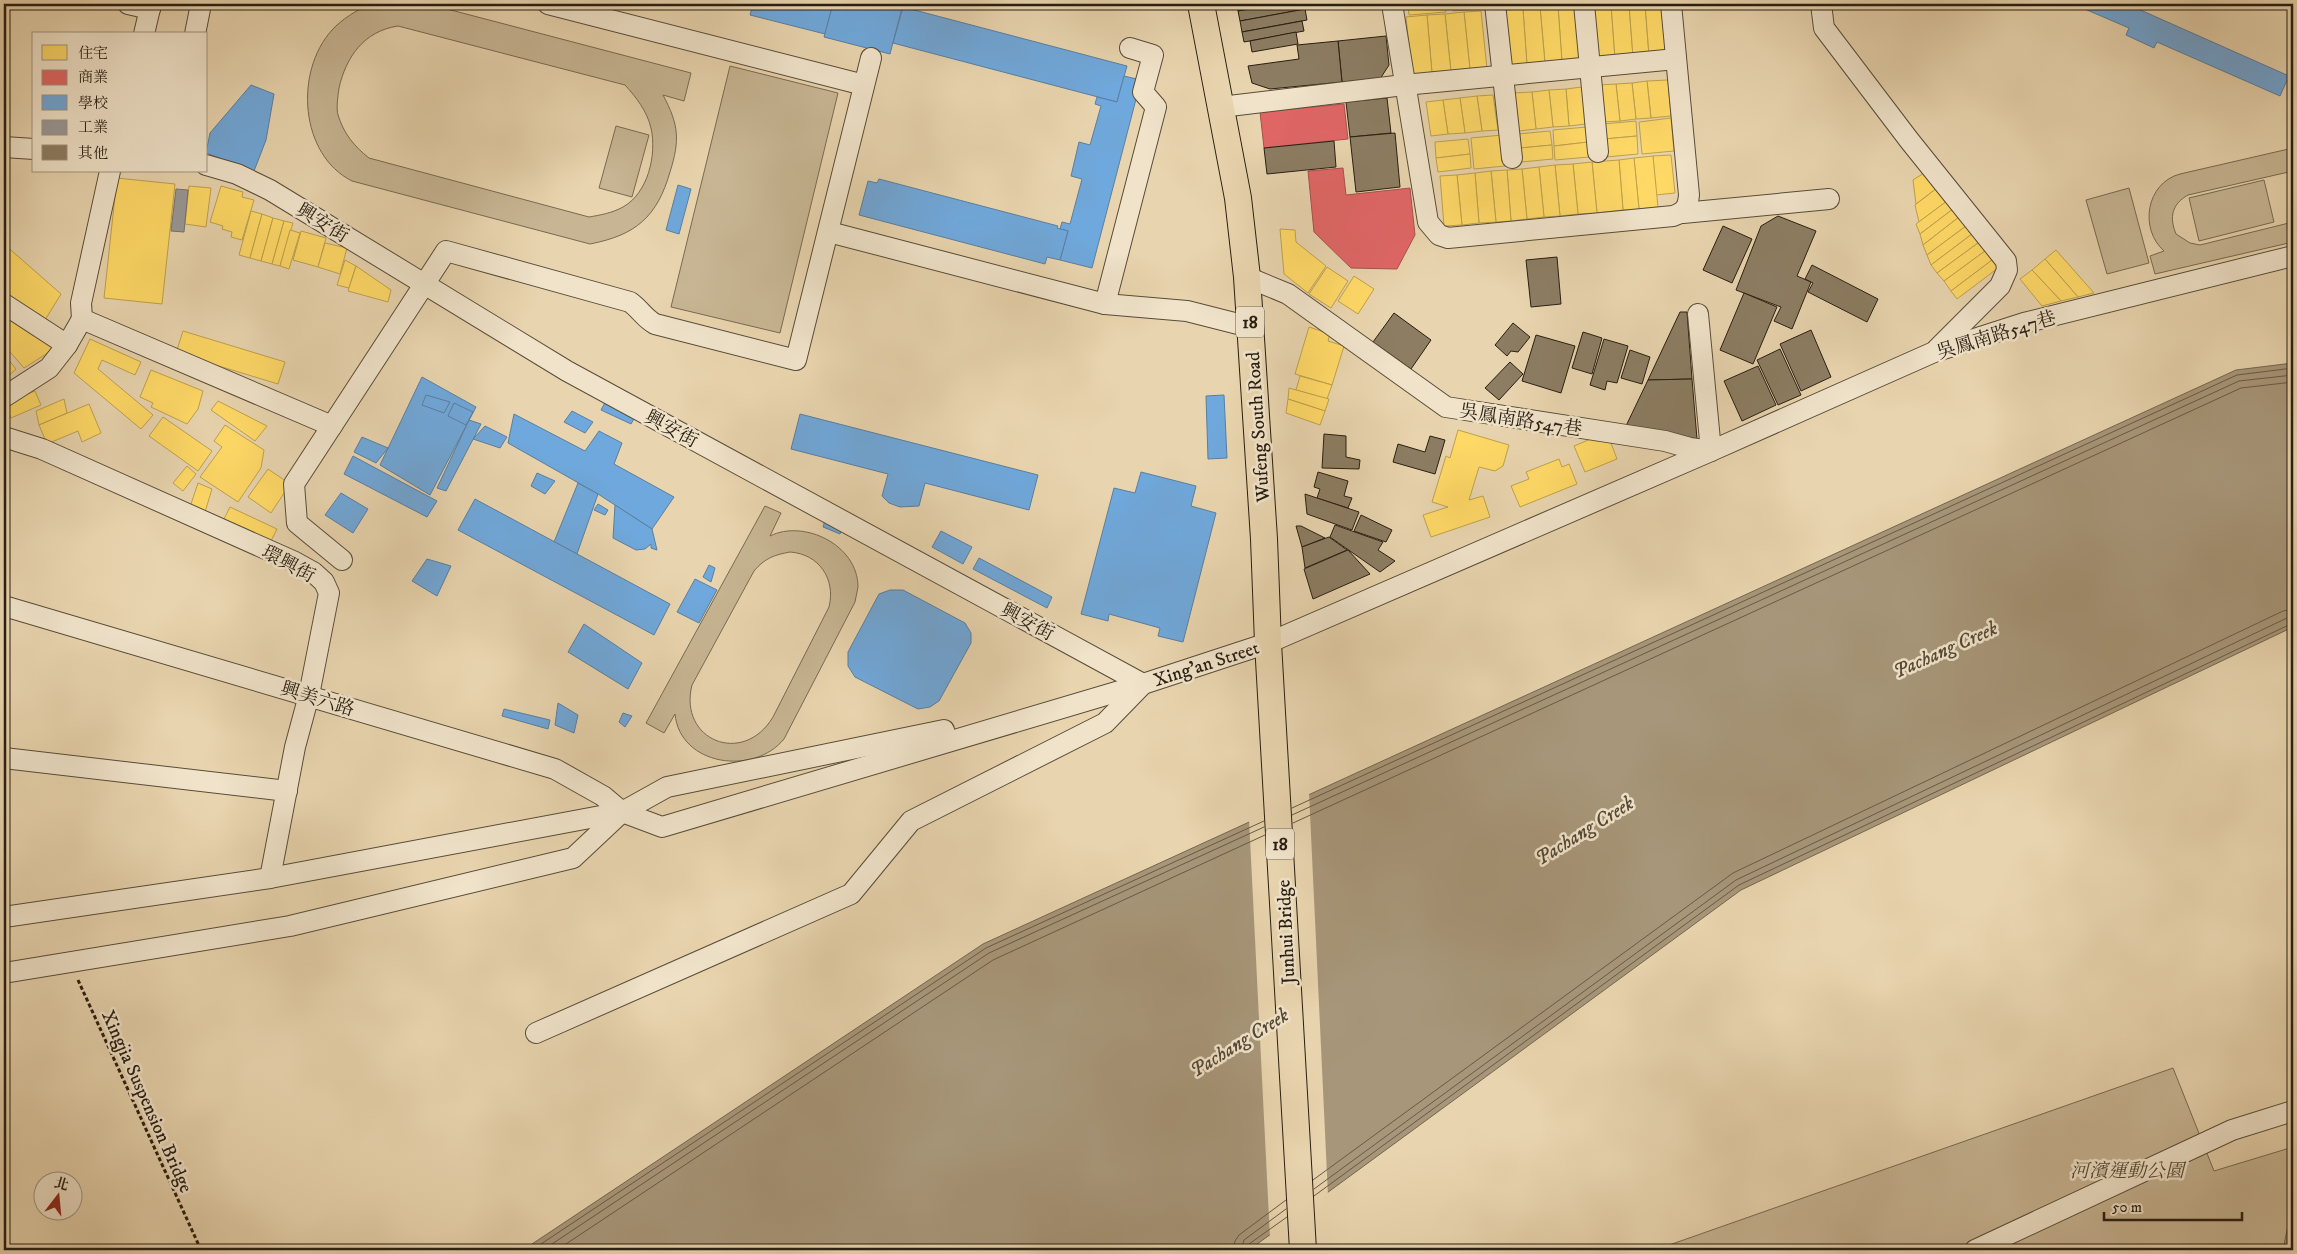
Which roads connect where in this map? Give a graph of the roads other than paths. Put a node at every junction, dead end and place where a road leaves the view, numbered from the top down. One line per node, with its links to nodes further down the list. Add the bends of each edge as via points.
1 (128, 4): 10 (street)
2 (200, 4): 12 (street)
3 (548, 4): 19 (street)
4 (1201, 4): 20 (main road, Wufeng South Road / 18)
5 (1392, 4): 18 (street)
6 (1495, 4): 17 (street)
7 (1584, 4): 16 (street)
8 (1671, 4): 15 (street)
9 (1821, 4): 39 (street, via 1824,28 2006,260 2007,270 2000,286)
10 (150, 6): 11 (street)
11 (144, 32)
12 (195, 32)
13 (1130, 48): 34 (street, via 1153,55 1143,92 1156,107)
14 (871, 58): 19 (street)
15 (1676, 59): 16 (street); 28 (street, via 1689,195)
16 (1588, 68): 17 (street); 23 (street)
17 (1502, 76): 18 (street); 24 (street)
18 (1404, 84): 20 (street); 28 (street, via 1428,222 1440,235 1448,238)
19 (864, 85): 29 (street)
20 (1222, 107): 31 (main road, Wufeng South Road / 18, via 1238,198)
21 (4, 146): 22 (street)
22 (32, 149)
23 (1598, 152)
24 (1512, 158)
25 (208, 166): 32 (street, 興安街, via 237,174 270,190)
26 (110, 172): 36 (street, via 81,303)
27 (1829, 200): 28 (street)
28 (1683, 213)
29 (829, 232): 32 (street, via 796,360 654,324 630,302 446,251); 34 (street)
30 (2293, 256): 39 (street, 吳鳳南路547巷, via 2024,323)
31 (1247, 277): 37 (main road, Wufeng South Road / 18); 43 (street, 吳鳳南路547巷, via 1288,294 1446,407)
32 (424, 284): 41 (street); 47 (street, 興安街, via 567,371)
33 (4, 304): 38 (street)
34 (1105, 304): 37 (street, via 1188,311)
35 (1698, 314): 43 (street)
36 (82, 319): 38 (street); 41 (street)
37 (1250, 327): 46 (main road, Wufeng South Road / 18)
38 (67, 345): 40 (street, via 49,368)
39 (1934, 352): 43 (street, 吳鳳南路547巷)
40 (4, 397)
41 (332, 426): 44 (street, via 294,484 297,523)
42 (4, 437): 48 (street, 環興街, via 84,467 313,572 324,582 329,593)
43 (1711, 451): 46 (street, 吳鳳南路547巷)
44 (342, 560)
45 (4, 606): 48 (street, 興美六路)
46 (1268, 644): 47 (street, Xing'an Street); 58 (main road, Junhui Bridge / 18)
47 (1143, 684): 49 (street, Xing'an Street); 56 (street, via 1105,723 911,821 852,894)
48 (310, 695): 51 (street, 環興街); 52 (street, 興美六路, via 556,769 603,796)
49 (1073, 703): 52 (street, via 667,787); 52 (street, via 662,827)
50 (4, 758): 51 (street)
51 (287, 791): 53 (street, 環興街)
52 (622, 812): 53 (street); 55 (street, via 573,858 290,926)
53 (270, 878): 54 (street)
54 (4, 917)
55 (4, 973)
56 (536, 1033)
57 (2293, 1111): 59 (street, via 2232,1130)
58 (1303, 1250)
59 (1976, 1250)

